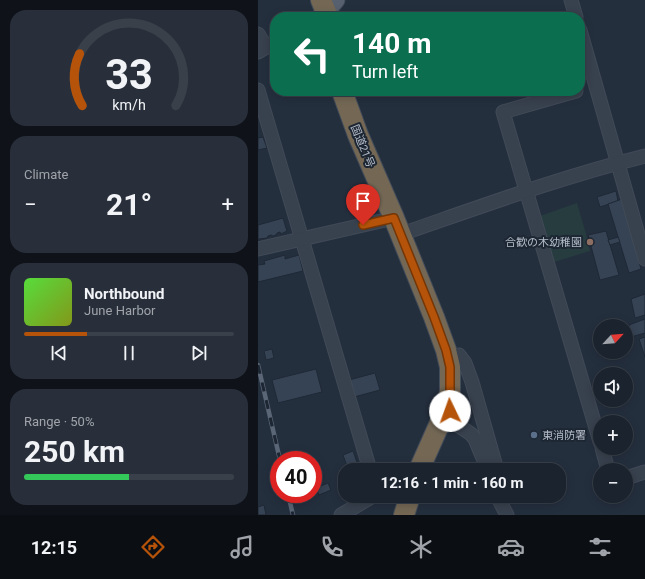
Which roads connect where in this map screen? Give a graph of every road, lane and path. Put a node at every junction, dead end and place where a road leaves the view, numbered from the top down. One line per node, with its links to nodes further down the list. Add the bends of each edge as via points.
1 (310, 0): 3 (highway)
2 (572, 0): 4 (street)
3 (324, 10)
4 (575, 12)
5 (258, 34): 6 (street)
6 (266, 47)
7 (585, 47): 8 (street)
8 (596, 85): 9 (street); 15 (street)
9 (585, 88)
10 (258, 90): 19 (street)
11 (344, 96): 17 (highway, 国道21号)
12 (358, 96): 18 (highway, 国道21号)
13 (559, 96): 16 (street, via 503,112)
14 (645, 156): 15 (street)
15 (618, 163): 16 (street); 21 (street)
16 (526, 190): 18 (street); 24 (street)
17 (394, 218): 19 (street); 23 (highway, 国道21号, via 446,350 450,367)
18 (410, 231): 22 (highway, 国道21号, via 452,329)
19 (301, 239): 20 (street); 26 (street)
20 (258, 250)
21 (645, 259)
22 (459, 355): 25 (highway, 国道21号, via 464,376 461,398); 30 (street, via 472,382)
23 (448, 400): 25 (street); 27 (highway, 国道21号)
24 (593, 418)
25 (453, 422): 28 (highway, 国道21号); 29 (street, via 475,439)
26 (368, 463)
27 (423, 463)
28 (436, 463)
29 (485, 463)
30 (495, 463)
31 (645, 472): 32 (street)
32 (633, 476)
33 (362, 503): 38 (street)
34 (408, 503): 39 (highway)
35 (420, 503): 40 (highway)
36 (501, 503): 41 (street)
37 (506, 503): 41 (street)
38 (341, 515)
39 (404, 515)
40 (416, 515)
41 (508, 515)

